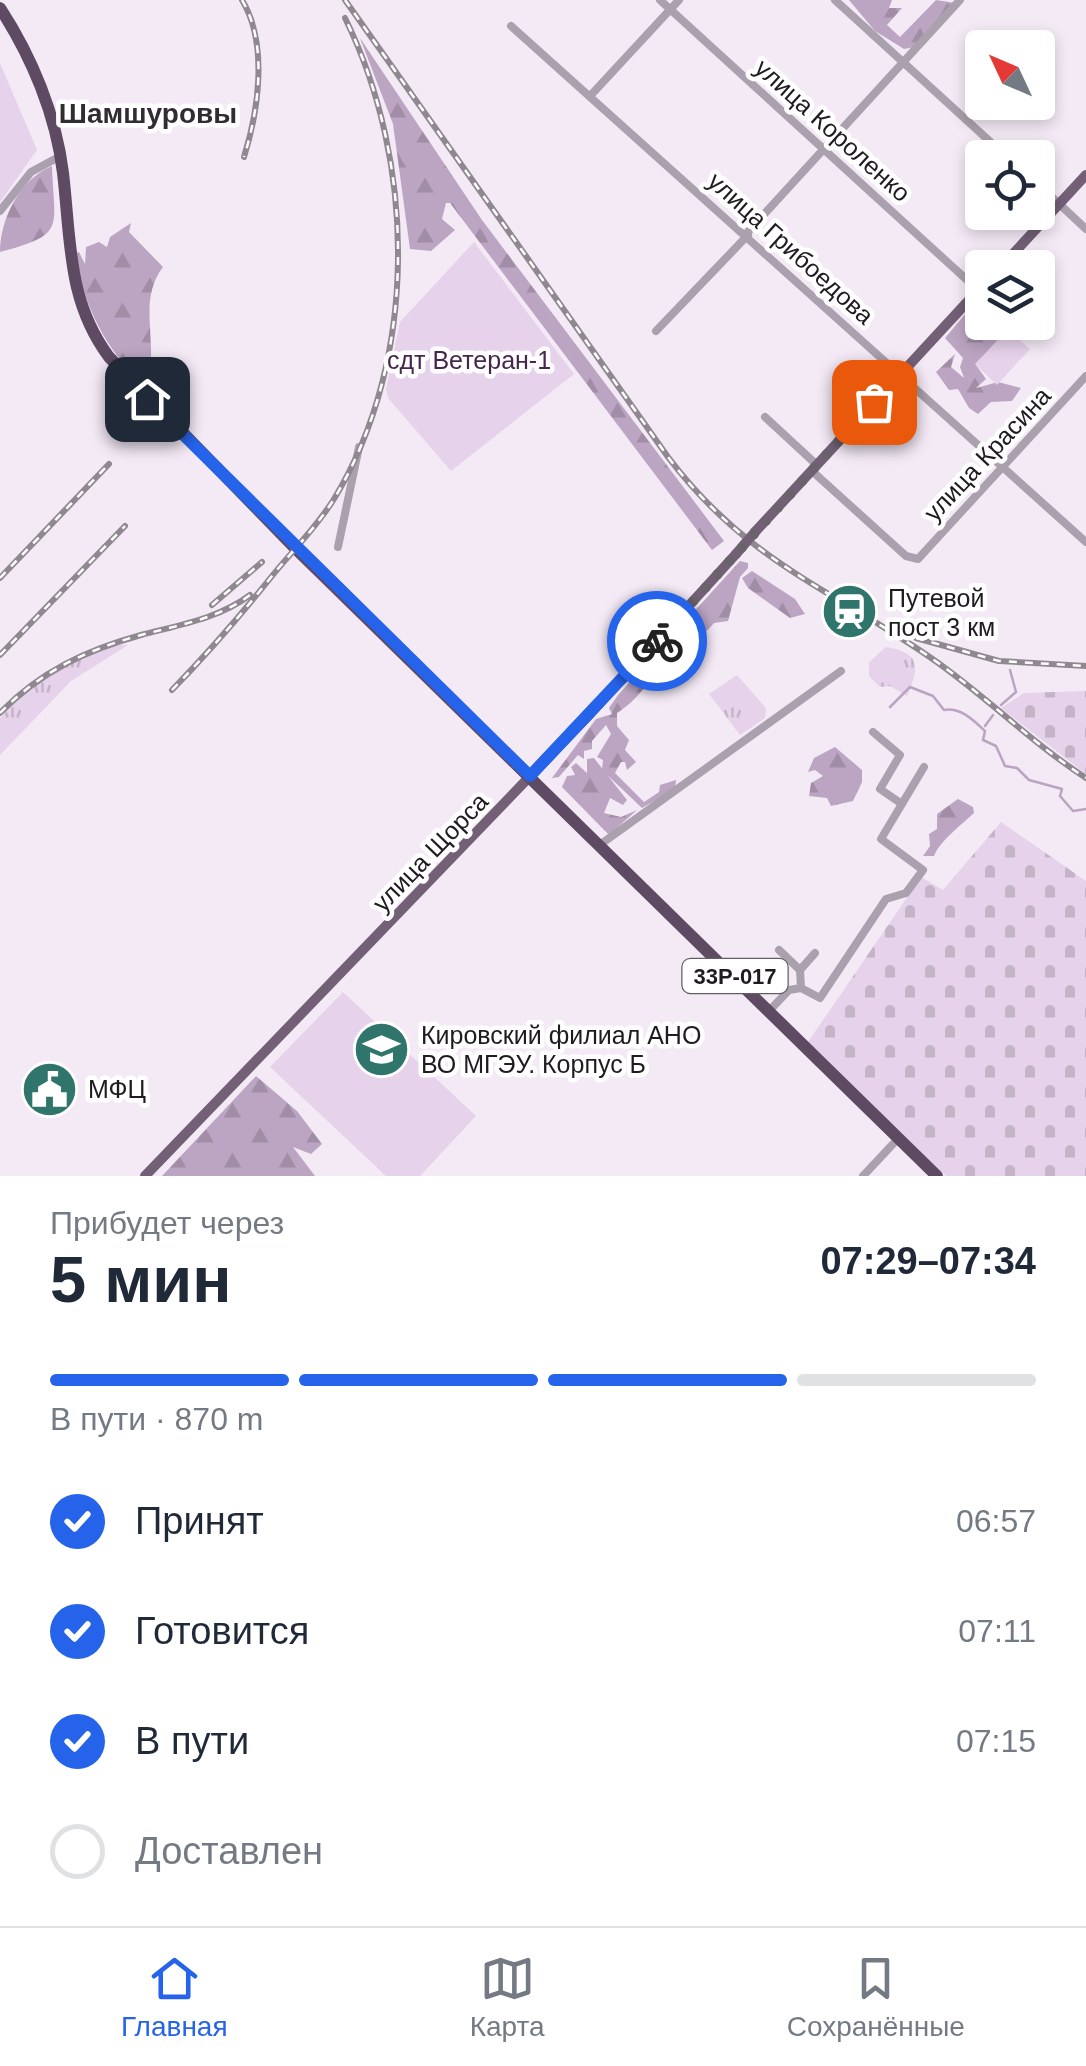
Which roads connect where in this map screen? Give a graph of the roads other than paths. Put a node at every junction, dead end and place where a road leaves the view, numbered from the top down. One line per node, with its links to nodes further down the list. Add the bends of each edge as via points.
1 (660, 0): 6 (street, улица Короленко)
2 (679, 0): 6 (street)
3 (835, 0): 9 (street)
4 (960, 0): 9 (street)
5 (0, 8): 28 (highway, 33Р-017, via 36,78 58,144 70,265 90,330)
6 (670, 10): 10 (street); 12 (street, улица Короленко)
7 (0, 21): 13 (highway, 33Р-017, via 32,83)
8 (511, 26): 10 (street, улица Грибоедова)
9 (904, 63): 11 (street); 12 (street)
10 (591, 95): 19 (street, улица Грибоедова)
11 (988, 140)
12 (824, 149): 19 (street); 21 (street, улица Короленко)
13 (55, 159): 17 (street, via 31,172); 28 (highway, 33Р-017, via 65,277 85,334 115,374)
14 (1086, 175): 16 (main road)
15 (1055, 200): 16 (street)
16 (1059, 204): 18 (street); 20 (main road)
17 (0, 211)
18 (1086, 228)
19 (747, 234): 23 (street); 24 (street, улица Грибоедова)
20 (1017, 250)
21 (965, 275)
22 (965, 304): 24 (main road, улица Щорса)
23 (656, 331)
24 (900, 374): 29 (street, улица Грибоедова); 30 (main road, улица Щорса)
25 (1086, 376): 29 (street, улица Красина)
26 (766, 418): 30 (street)
27 (359, 446): 32 (street)
28 (198, 455): 36 (highway, 33Р-017)
29 (1002, 467): 30 (street, улица Красина, via 918,559 906,556); 31 (street, улица Грибоедова)
30 (814, 468): 36 (main road, улица Щорса, bridge)
31 (1086, 542)
32 (338, 547)
33 (841, 671): 38 (street)
34 (873, 732): 37 (street, via 900,755 880,788)
35 (924, 767): 37 (street)
36 (528, 779): 38 (highway, 33Р-017); 44 (highway, 33Р-017); 45 (main road, улица Щорса)
37 (902, 804): 42 (street, via 882,839 924,870 906,894 886,899 820,998)
38 (601, 844): 43 (highway, 33Р-017)
39 (779, 950): 41 (street)
40 (816, 953): 41 (street)
41 (800, 970): 42 (street)
42 (801, 988): 43 (street, via 789,990)
43 (770, 1010): 44 (highway, 33Р-017)
44 (895, 1141): 46 (street); 47 (highway, 33Р-017); 48 (highway, 33Р-017)
45 (145, 1176)
46 (862, 1176)
47 (926, 1176)
48 (938, 1176)

